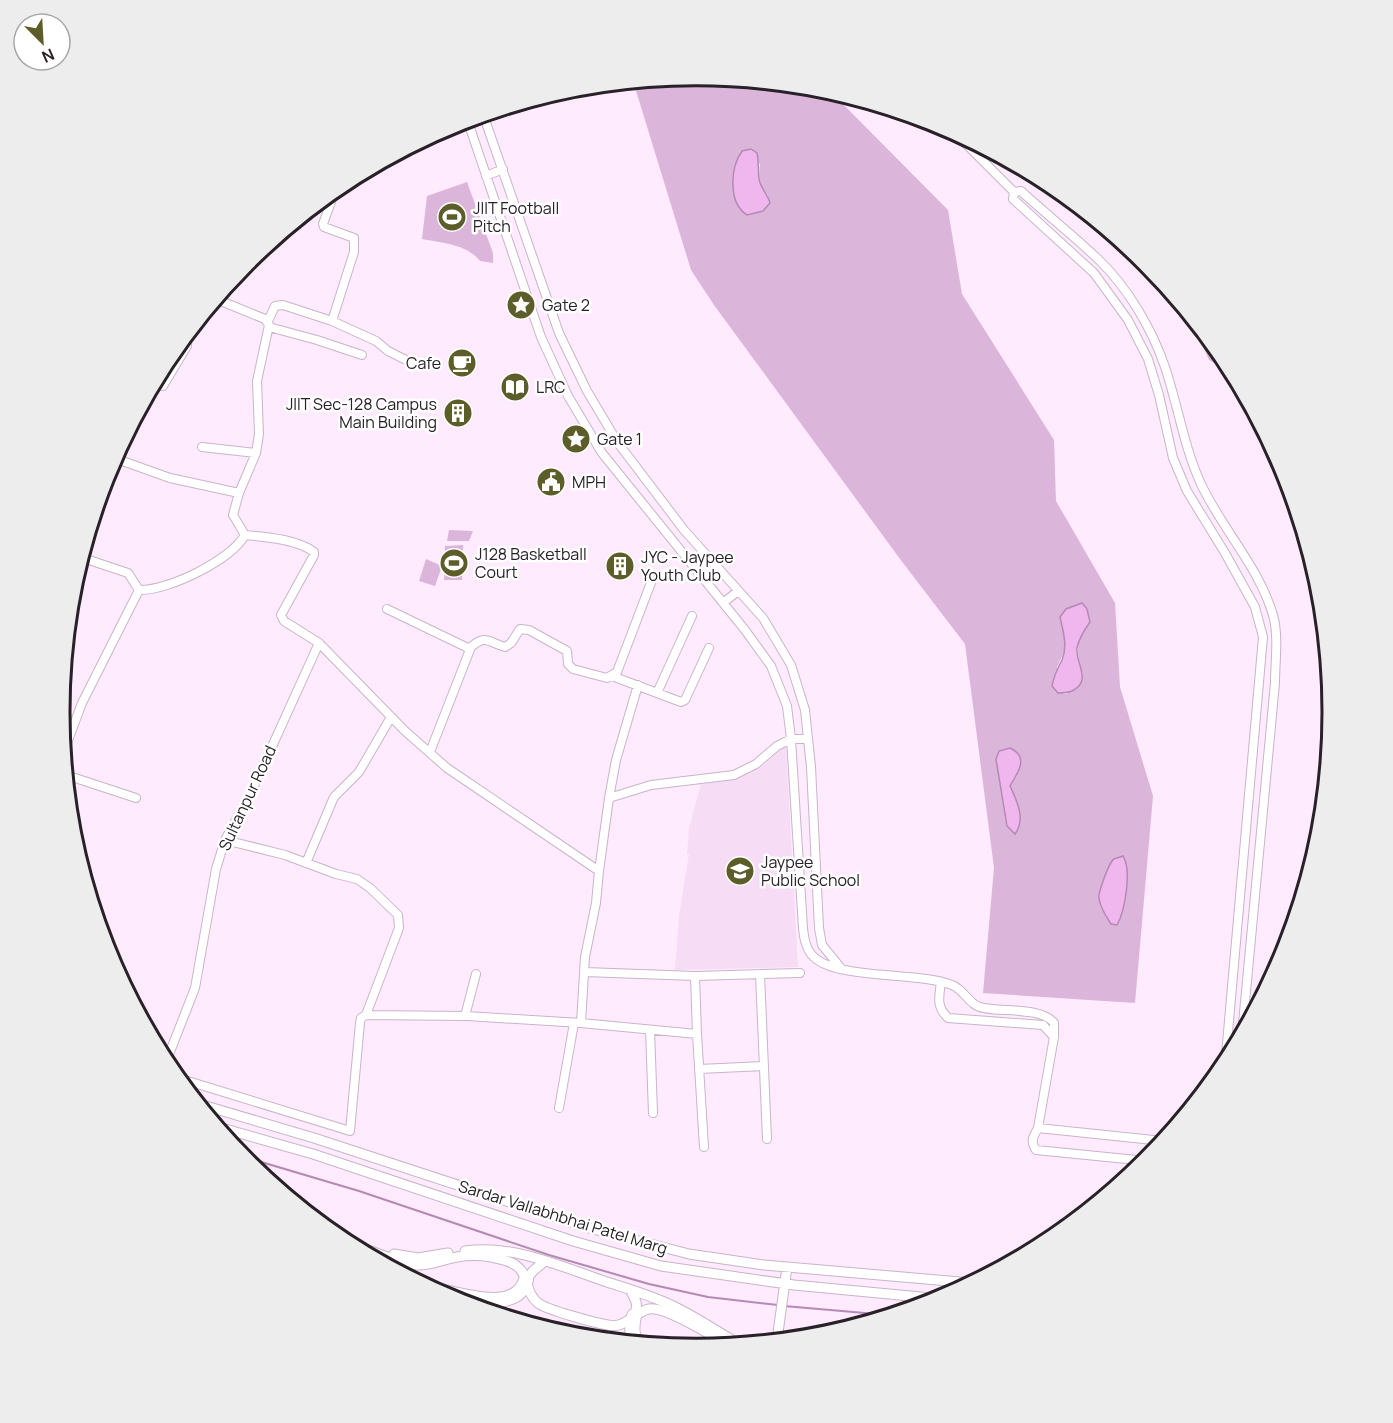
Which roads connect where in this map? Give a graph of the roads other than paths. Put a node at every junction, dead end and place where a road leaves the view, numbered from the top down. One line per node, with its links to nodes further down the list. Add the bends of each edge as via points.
1 (486, 122): 4 (street)
2 (469, 128): 5 (street)
3 (971, 149): 6 (street)
4 (503, 169): 5 (street); 23 (street, via 559,333 587,391 618,443 677,521)
5 (486, 176): 24 (street, via 541,337 568,396 602,453)
6 (1014, 192): 34 (street, via 1013,199 1094,273 1128,320 1148,359 1173,459 1186,491 1255,607 1263,637); 35 (street, via 1021,191 1100,261 1150,331 1165,366 1188,452 1202,486 1250,566 1273,617 1276,638)
7 (330, 204): 9 (street, via 324,227 355,241)
8 (223, 302): 10 (street)
9 (332, 321): 10 (street, via 279,305 273,309); 13 (street)
10 (268, 324): 11 (street); 16 (street, via 257,381)
11 (362, 355)
12 (177, 362): 14 (street)
13 (410, 362)
14 (162, 386)
15 (202, 447): 16 (street)
16 (256, 453): 18 (street)
17 (123, 461): 18 (street, via 170,478)
18 (239, 493): 19 (street, via 233,515)
19 (245, 535): 22 (street, via 221,560 183,578); 27 (street, via 273,538 314,552 281,615)
20 (89, 561): 22 (street, via 128,573)
21 (652, 580): 30 (street, via 620,666)
22 (139, 590): 36 (street, via 87,692)
23 (738, 591): 24 (street); 38 (street, via 762,618 791,665 805,710)
24 (723, 603): 37 (street, via 771,666 788,706)
25 (387, 609): 28 (street)
26 (692, 616): 32 (street)
27 (319, 644): 33 (street); 43 (street, Sultanpur Road, via 250,795)
28 (471, 648): 30 (street, via 479,640 505,647 523,629 564,648 573,669 601,678); 39 (street)
29 (709, 648): 32 (street, via 683,702)
30 (612, 676): 31 (street)
31 (638, 685): 32 (street); 42 (street)
32 (657, 693)
33 (392, 717): 39 (street); 44 (street, via 359,772 334,797)
34 (1257, 721): 35 (street); 60 (street)
35 (1271, 722): 55 (street)
36 (71, 733)
37 (792, 739): 38 (street); 42 (street, via 734,775 651,785); 46 (street, via 805,941 811,954 823,964)
38 (808, 739): 46 (street, via 819,928 822,945)
39 (430, 752): 45 (street, via 487,797)
40 (75, 778): 41 (street)
41 (136, 798)
42 (609, 798): 45 (street)
43 (225, 840): 44 (street); 61 (street, Sultanpur Road, via 216,869 195,988)
44 (306, 862): 53 (street, via 364,883 399,918 399,928)
45 (598, 871): 47 (street)
46 (841, 968): 52 (street)
47 (585, 972): 51 (street); 56 (street)
48 (800, 973): 50 (street)
49 (476, 974): 54 (street)
50 (760, 974): 51 (street); 62 (street)
51 (695, 976): 58 (street)
52 (941, 982): 59 (street, via 953,985 981,1008 1050,1017); 59 (street, via 940,1010 948,1018 1043,1025)
53 (366, 1016): 54 (street); 64 (street, via 360,1023 350,1131)
54 (465, 1016): 56 (street)
55 (1244, 1016)
56 (578, 1023): 57 (street); 66 (street)
57 (650, 1030): 58 (street); 67 (street)
58 (697, 1034): 63 (street)
59 (1054, 1037): 68 (street)
60 (1227, 1043)
61 (171, 1050)
62 (764, 1066): 63 (street); 70 (street)
63 (699, 1069): 72 (street)
64 (193, 1082)
65 (212, 1108): 77 (street, Sardar Vallabhbhai Patel Marg, via 589,1228 689,1254)
66 (559, 1108)
67 (653, 1113)
68 (1038, 1128): 71 (street); 73 (street, via 1032,1144 1041,1152)
69 (233, 1131): 80 (street, Sardar Vallabhbhai Patel Marg, via 660,1266)
70 (767, 1139)
71 (1152, 1140)
72 (704, 1147)
73 (1133, 1160)
74 (380, 1252): 76 (street, via 418,1258 485,1250)
75 (383, 1254): 78 (street, via 415,1265 459,1257 491,1257 518,1265)
76 (546, 1261): 78 (street); 81 (street)
77 (788, 1267): 79 (street, Sardar Vallabhbhai Patel Marg); 80 (street)
78 (526, 1280): 83 (highway, via 520,1293 512,1298); 84 (street, via 533,1297 543,1305 614,1326)
79 (956, 1281)
80 (784, 1288): 82 (street, Sardar Vallabhbhai Patel Marg); 85 (street)
81 (630, 1290): 84 (street, via 638,1307); 88 (street, via 677,1308)
82 (916, 1297)
83 (479, 1298)
84 (634, 1316): 86 (highway); 87 (street, via 655,1309)
85 (778, 1332)
86 (634, 1334)
87 (714, 1337)
88 (726, 1337)

